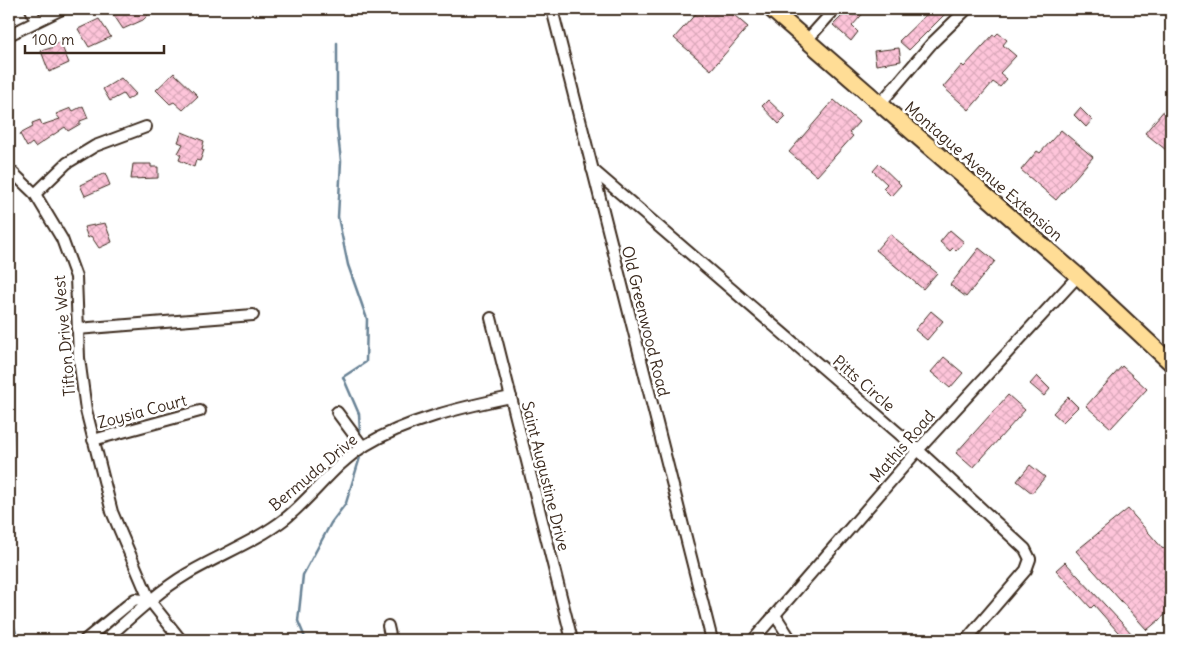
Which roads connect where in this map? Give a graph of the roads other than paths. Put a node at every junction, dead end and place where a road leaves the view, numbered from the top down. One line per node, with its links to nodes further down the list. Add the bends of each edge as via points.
1 (31, 9): 7 (street)
2 (62, 9): 7 (street)
3 (552, 9): 13 (street, Old Greenwood Road)
4 (771, 9): 9 (highway, Montague Avenue Extension)
5 (835, 9): 9 (street)
6 (967, 9): 10 (street, via 932,43)
7 (36, 21): 8 (street)
8 (9, 35)
9 (807, 40): 10 (highway, Montague Avenue Extension)
10 (880, 104): 15 (highway, Montague Avenue Extension)
11 (146, 127): 14 (street, via 95,146 67,163)
12 (9, 169): 14 (street, Tifton Drive West)
13 (592, 169): 25 (street, Pitts Circle); 34 (street, Old Greenwood Road)
14 (35, 194): 18 (street, Tifton Drive West, via 62,239 76,277)
15 (1078, 276): 19 (highway, Montague Avenue Extension); 25 (street, Mathis Road)
16 (253, 316): 18 (street)
17 (492, 318): 20 (street, Saint Augustine Drive)
18 (77, 329): 23 (street, Tifton Drive West)
19 (1171, 363)
20 (511, 397): 24 (street, Bermuda Drive, via 408,426); 33 (street, Saint Augustine Drive)
21 (200, 412): 23 (street, Zoysia Court)
22 (337, 412): 24 (street)
23 (93, 440): 26 (street, Tifton Drive West, via 112,512)
24 (363, 447): 26 (street, Bermuda Drive, via 286,518 186,575)
25 (918, 450): 27 (street, Mathis Road); 37 (street, Pitts Circle, via 1018,543 1030,559 1026,570)
26 (150, 601): 29 (street, Bermuda Drive, via 135,599); 30 (street, Bermuda Drive); 31 (street, Tifton Drive West)
27 (775, 615): 35 (street, Mathis Road); 36 (street)
28 (388, 626): 32 (street)
29 (85, 640)
30 (104, 640)
31 (181, 640)
32 (391, 640)
33 (572, 640)
34 (712, 640)
35 (753, 640)
36 (791, 640)
37 (966, 640)

